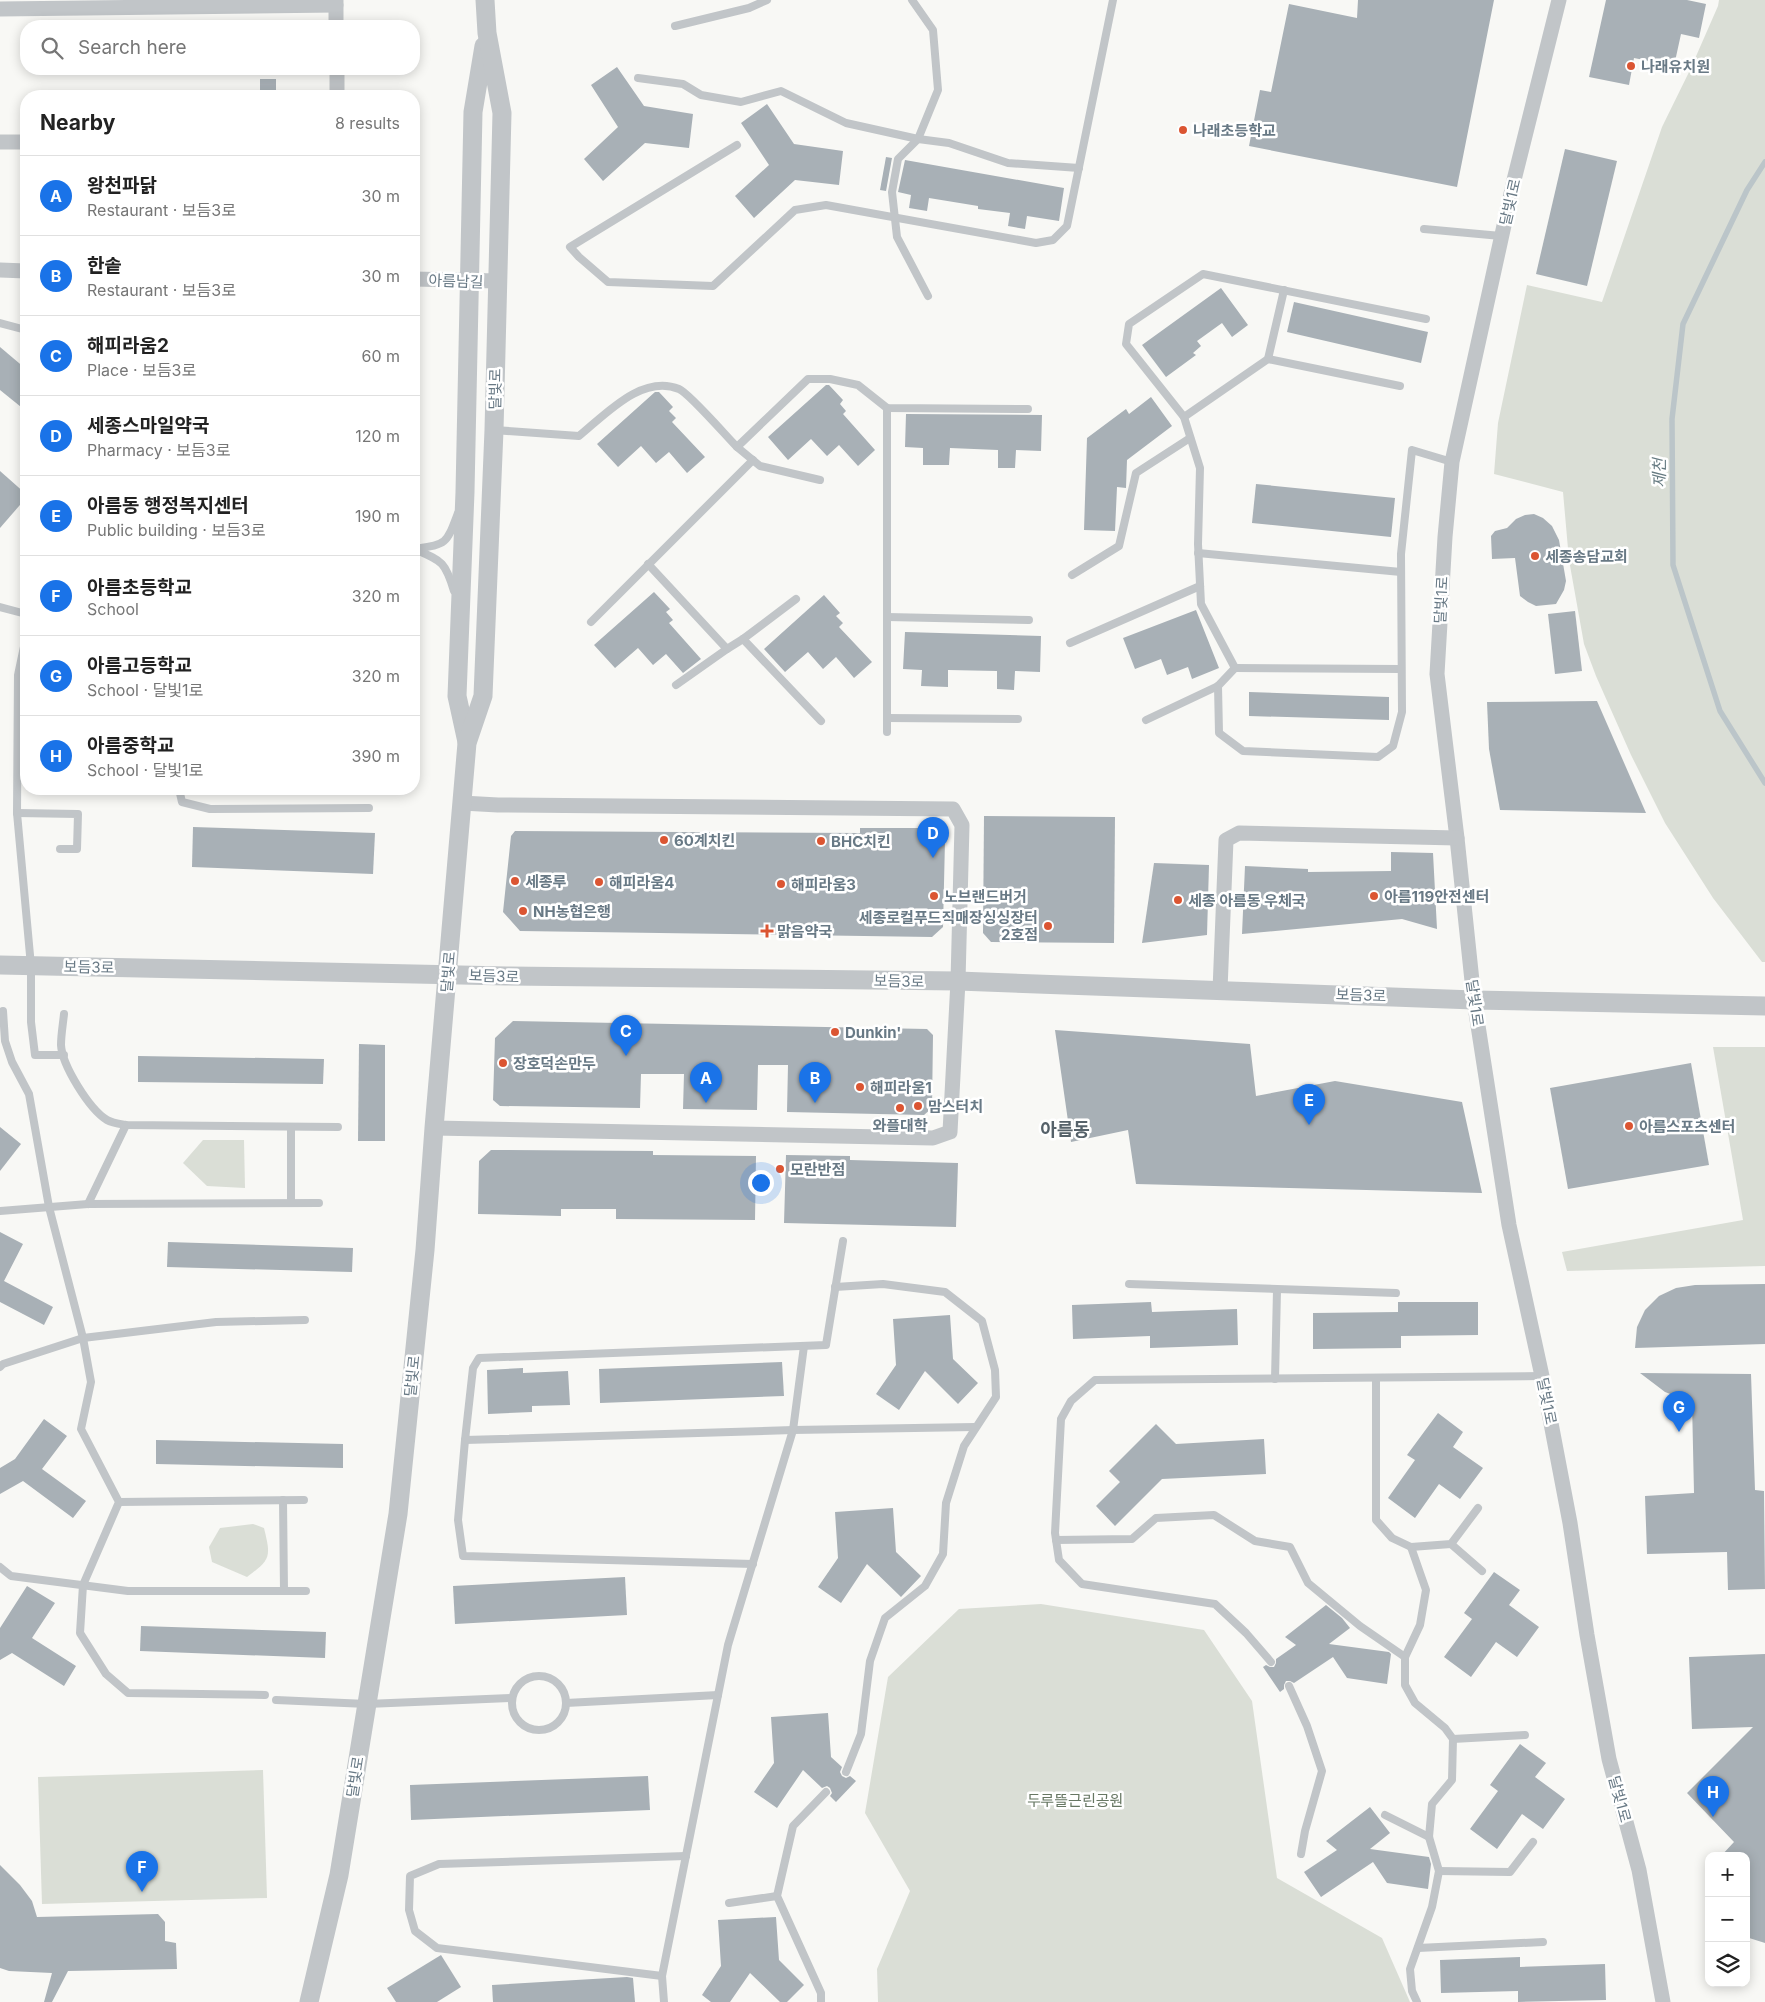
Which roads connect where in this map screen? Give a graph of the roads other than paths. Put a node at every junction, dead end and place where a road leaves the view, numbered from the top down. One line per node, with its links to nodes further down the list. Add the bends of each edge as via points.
1 (485, 0): 10 (street, 달빛로)
2 (767, 0): 9 (lane, via 749,8)
3 (912, 0): 14 (lane, via 932,30 938,90)
4 (1113, 0): 18 (lane)
5 (1559, 0): 21 (street, 달빛1로)
6 (336, 2): 7 (street); 8 (street)
7 (0, 9)
8 (336, 20)
9 (675, 26)
10 (486, 33): 25 (street, 달빛로, via 502,113); 26 (street, 달빛로, via 473,112)
11 (337, 75): 13 (street)
12 (638, 78): 14 (lane, via 683,84 701,95 741,102 781,91 846,123)
13 (337, 90)
14 (918, 138): 18 (lane, via 949,143 1008,163); 19 (lane, via 898,159 892,192)
15 (0, 142): 16 (street)
16 (20, 142)
17 (737, 144): 19 (lane, via 570,247 608,282 713,286 795,210 826,205)
18 (1079, 168): 19 (lane, via 1067,226 1053,240 1036,242)
19 (895, 217): 28 (lane, via 897,237)
20 (1424, 229): 21 (lane)
21 (1502, 236): 41 (street, 달빛1로)
22 (0, 270): 23 (street)
23 (20, 270)
24 (420, 279): 26 (street, 아름남길)
25 (497, 281): 26 (street, 아름남길); 37 (street, 달빛로)
26 (470, 282): 43 (street, 달빛로)
27 (1284, 290): 29 (lane); 32 (lane); 36 (lane, via 1203,274 1129,324 1126,344)
28 (928, 296)
29 (1426, 319)
30 (0, 322): 31 (lane)
31 (20, 328)
32 (1268, 359): 33 (lane); 36 (lane)
33 (1400, 386)
34 (887, 408): 35 (lane); 39 (lane, via 858,385 830,378 808,379); 55 (lane)
35 (1028, 408)
36 (1184, 417): 38 (lane)
37 (494, 430): 39 (lane, via 579,436 633,393 658,384 681,390); 71 (street, 달빛로, via 483,696)
38 (1190, 438): 46 (lane, via 1200,468); 49 (lane, via 1136,473 1119,546)
39 (737, 447): 40 (lane)
40 (752, 460): 42 (lane, via 760,466); 47 (lane)
41 (1452, 462): 48 (lane, via 1412,450); 76 (street, 달빛1로, via 1437,674)
42 (820, 480)
43 (465, 492): 44 (lane, via 450,535 440,545); 54 (street, 달빛로)
44 (420, 548)
45 (420, 552): 54 (lane, via 440,560 449,572)
46 (1198, 552): 48 (lane); 50 (lane)
47 (648, 564): 57 (lane); 60 (lane)
48 (1401, 572): 63 (lane)
49 (1072, 575)
50 (1200, 586): 59 (lane); 62 (lane, via 1201,604)
51 (796, 598): 58 (lane)
52 (0, 607): 53 (lane)
53 (20, 612)
54 (461, 613): 71 (street, 달빛로, via 457,696)
55 (887, 617): 56 (lane); 66 (lane)
56 (1029, 620)
57 (591, 622)
58 (743, 639): 60 (lane); 69 (lane)
59 (1070, 643)
60 (727, 649): 64 (lane)
61 (20, 666): 75 (lane)
62 (1235, 668): 63 (lane); 65 (lane)
63 (1402, 669): 65 (lane, via 1402,712 1393,746 1378,757 1243,751 1219,733)
64 (676, 685)
65 (1218, 686): 68 (lane)
66 (887, 718): 67 (lane); 70 (lane)
67 (1018, 719)
68 (1146, 720)
69 (821, 721)
70 (887, 732)
71 (467, 743): 73 (street, 달빛로)
72 (180, 795): 74 (lane, via 182,802 210,809)
73 (462, 803): 80 (street, 달빛로); 81 (street, via 952,809 962,825)
74 (369, 808)
75 (17, 813): 77 (lane, via 78,814 77,849); 79 (lane)
76 (1457, 838): 82 (street, via 1239,833 1226,840); 83 (street, 달빛1로)
77 (60, 849)
78 (0, 965): 79 (street, 보듬3로)
79 (31, 966): 80 (street, 보듬3로); 87 (lane, via 31,1022 35,1055)
80 (448, 974): 81 (street, 보듬3로); 91 (street, 달빛로)
81 (958, 981): 82 (street, 보듬3로); 91 (street, via 950,1132 933,1138)
82 (1220, 990): 83 (street, 보듬3로)
83 (1474, 1000): 84 (street, 보듬3로); 106 (street, 달빛1로, via 1509,1225)
84 (1765, 1006)
85 (2, 1011): 95 (lane, via 5,1041 29,1094)
86 (64, 1014): 87 (lane, via 61,1046)
87 (64, 1055): 88 (lane, via 66,1065 99,1113)
88 (126, 1126): 89 (lane); 94 (lane)
89 (291, 1127): 90 (lane); 92 (lane)
90 (338, 1127)
91 (434, 1128): 134 (street, 달빛로, via 399,1504)
92 (291, 1203): 93 (lane); 94 (lane)
93 (319, 1203)
94 (88, 1204): 95 (lane)
95 (49, 1207): 96 (lane); 103 (lane)
96 (0, 1211)
97 (843, 1242): 99 (lane)
98 (1129, 1284): 100 (lane)
99 (835, 1287): 104 (lane, via 826,1345); 109 (lane, via 883,1284 946,1292 982,1321 995,1370 996,1397)
100 (1277, 1290): 101 (lane); 108 (lane)
101 (1396, 1293)
102 (305, 1320): 103 (lane, via 216,1322)
103 (83, 1338): 105 (lane); 114 (lane, via 91,1382 82,1429)
104 (804, 1346): 110 (lane); 111 (lane, via 478,1358 473,1368)
105 (0, 1367)
106 (1542, 1376): 107 (lane); 154 (street, 달빛1로, via 1602,1718 1639,1870)
107 (1376, 1378): 108 (lane); 118 (lane, via 1376,1520 1392,1538)
108 (1275, 1379): 116 (lane, via 1095,1380 1071,1401 1061,1419)
109 (975, 1427): 110 (lane); 137 (lane, via 964,1446 946,1503 943,1554 925,1586 885,1618 870,1661 861,1734)
110 (793, 1430): 111 (lane); 119 (lane)
111 (465, 1440): 119 (lane, via 458,1520 463,1556)
112 (283, 1500): 113 (lane); 114 (lane); 124 (lane)
113 (304, 1500)
114 (119, 1502): 123 (lane)
115 (1478, 1508): 117 (lane)
116 (1056, 1540): 126 (lane, via 1132,1540 1156,1518 1214,1516 1255,1541 1290,1547 1308,1583 1360,1626); 127 (lane, via 1058,1560 1082,1584 1215,1604)
117 (1451, 1544): 118 (lane); 121 (lane)
118 (1411, 1547): 126 (lane, via 1426,1590 1420,1625)
119 (752, 1564): 130 (lane, via 728,1646)
120 (2, 1570): 122 (lane); 123 (lane, via 11,1576)
121 (1482, 1571)
122 (0, 1580)
123 (83, 1585): 124 (lane, via 128,1591); 129 (lane, via 80,1633 106,1674 128,1693)
124 (284, 1591): 125 (lane)
125 (306, 1591)
126 (1405, 1657): 136 (lane, via 1405,1685 1412,1697)
127 (1271, 1662)
128 (1289, 1686): 142 (lane, via 1322,1771)
129 (265, 1695)
130 (718, 1695): 133 (lane); 143 (lane)
131 (512, 1698): 133 (lane, via 515,1690 528,1678 546,1676 561,1686); 133 (lane, via 515,1716 528,1728 537,1730 554,1726 565,1712); 134 (lane)
132 (276, 1700): 134 (lane)
133 (566, 1703)
134 (367, 1704): 150 (street, 달빛로, via 339,1875)
135 (1524, 1735): 136 (lane)
136 (1453, 1739): 140 (lane, via 1452,1780 1432,1804)
137 (846, 1772)
138 (826, 1792): 145 (lane, via 793,1826)
139 (1385, 1815): 140 (lane)
140 (1429, 1837): 144 (lane)
141 (1533, 1842): 144 (lane, via 1510,1872)
142 (1301, 1854)
143 (686, 1856): 149 (lane); 149 (lane, via 439,1864 410,1876 409,1910 415,1931 437,1948)
144 (1439, 1871): 148 (lane, via 1432,1907)
145 (777, 1896): 146 (lane); 152 (lane, via 821,1993)
146 (729, 1903)
147 (1543, 1942): 148 (lane)
148 (1418, 1948): 153 (lane, via 1410,1969 1412,1991)
149 (662, 1976): 151 (lane)
150 (309, 2002)
151 (664, 2002)
152 (821, 2002)
153 (1417, 2002)
154 (1663, 2002)

